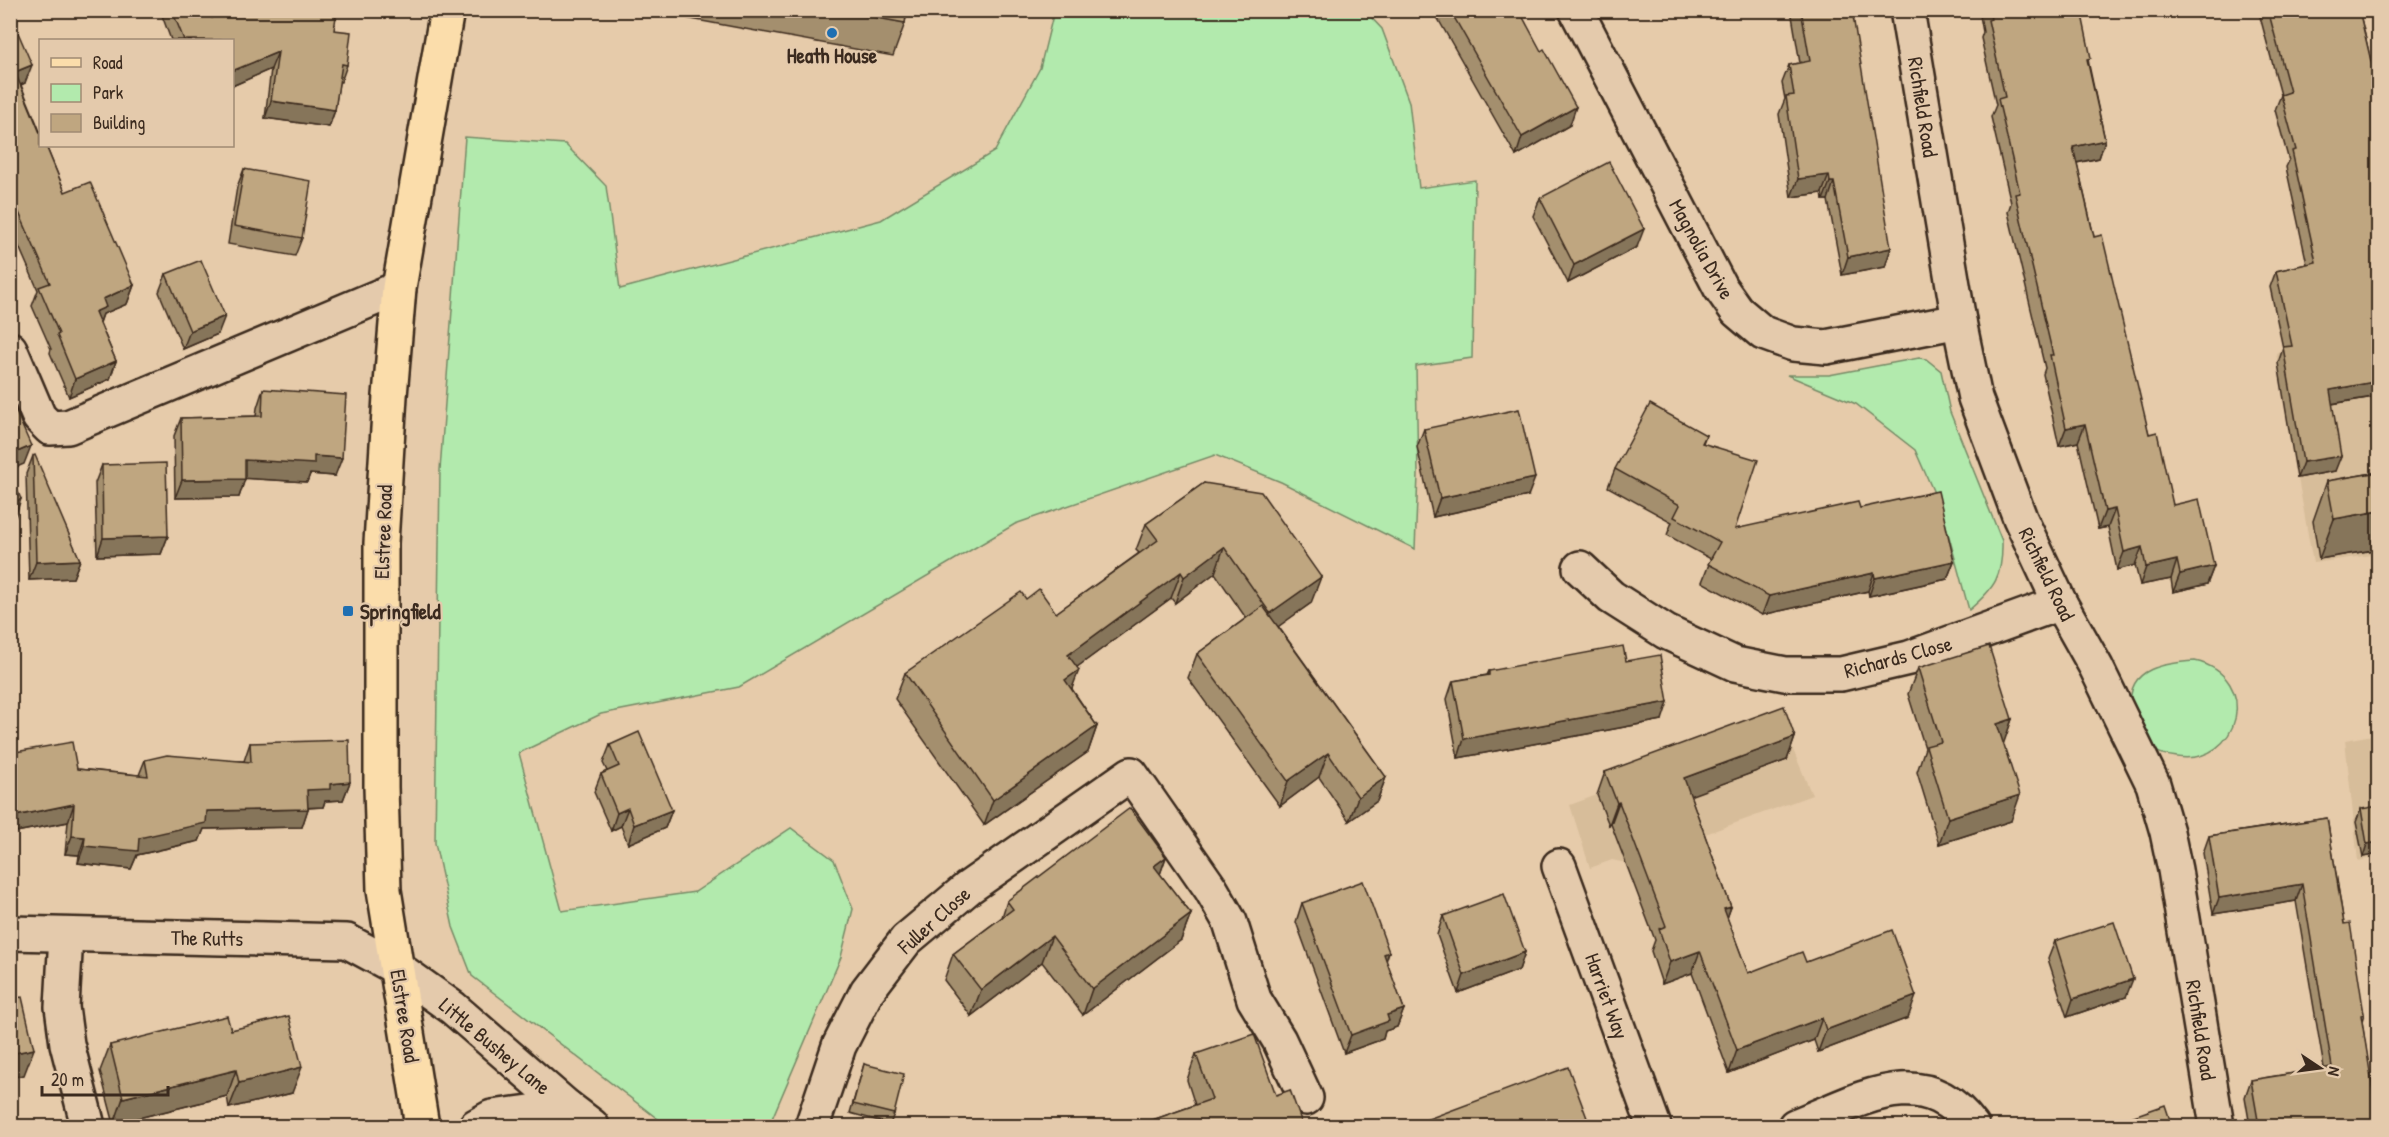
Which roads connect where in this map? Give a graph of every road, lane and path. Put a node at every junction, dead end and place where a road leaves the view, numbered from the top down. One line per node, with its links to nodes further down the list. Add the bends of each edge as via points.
1 (447, 10): 4 (main road, Elstree Road)
2 (1576, 10): 5 (street, Magnolia Drive, via 1720,287 1737,311 1763,333 1793,344 1826,348)
3 (1907, 10): 5 (street, Richfield Road)
4 (399, 288): 6 (street, via 68,427 50,428 39,417); 12 (main road, Elstree Road, via 381,543 384,890)
5 (1959, 321): 8 (street, Richfield Road, via 1975,398 2020,518)
6 (10, 348)
7 (1580, 567): 8 (street, Richards Close, via 1611,597 1666,632 1736,664 1785,674 1841,674 1909,658)
8 (2060, 603): 23 (street, Richfield Road, via 2096,666 2153,784 2175,870)
9 (1559, 866): 20 (street, Harriet Way)
10 (10, 933): 11 (street, The Rutts)
11 (66, 935): 12 (street, The Rutts, via 347,941); 15 (street, via 62,1007 67,1044)
12 (397, 968): 14 (street, Little Bushey Lane, via 453,1008); 16 (main road, Elstree Road)
13 (1306, 1098): 19 (street, Fuller Close, via 1279,1040 1254,999 1230,922 1131,774 968,888 906,939 867,991 839,1046)
14 (567, 1107): 17 (street, via 492,1118); 18 (street, Little Bushey Lane)
15 (88, 1126)
16 (422, 1126)
17 (476, 1126)
18 (592, 1126)
19 (812, 1126)
20 (1654, 1126)
21 (1795, 1126): 22 (street, via 1884,1092 1908,1088 1946,1100)
22 (1972, 1126)
23 (2217, 1126)

